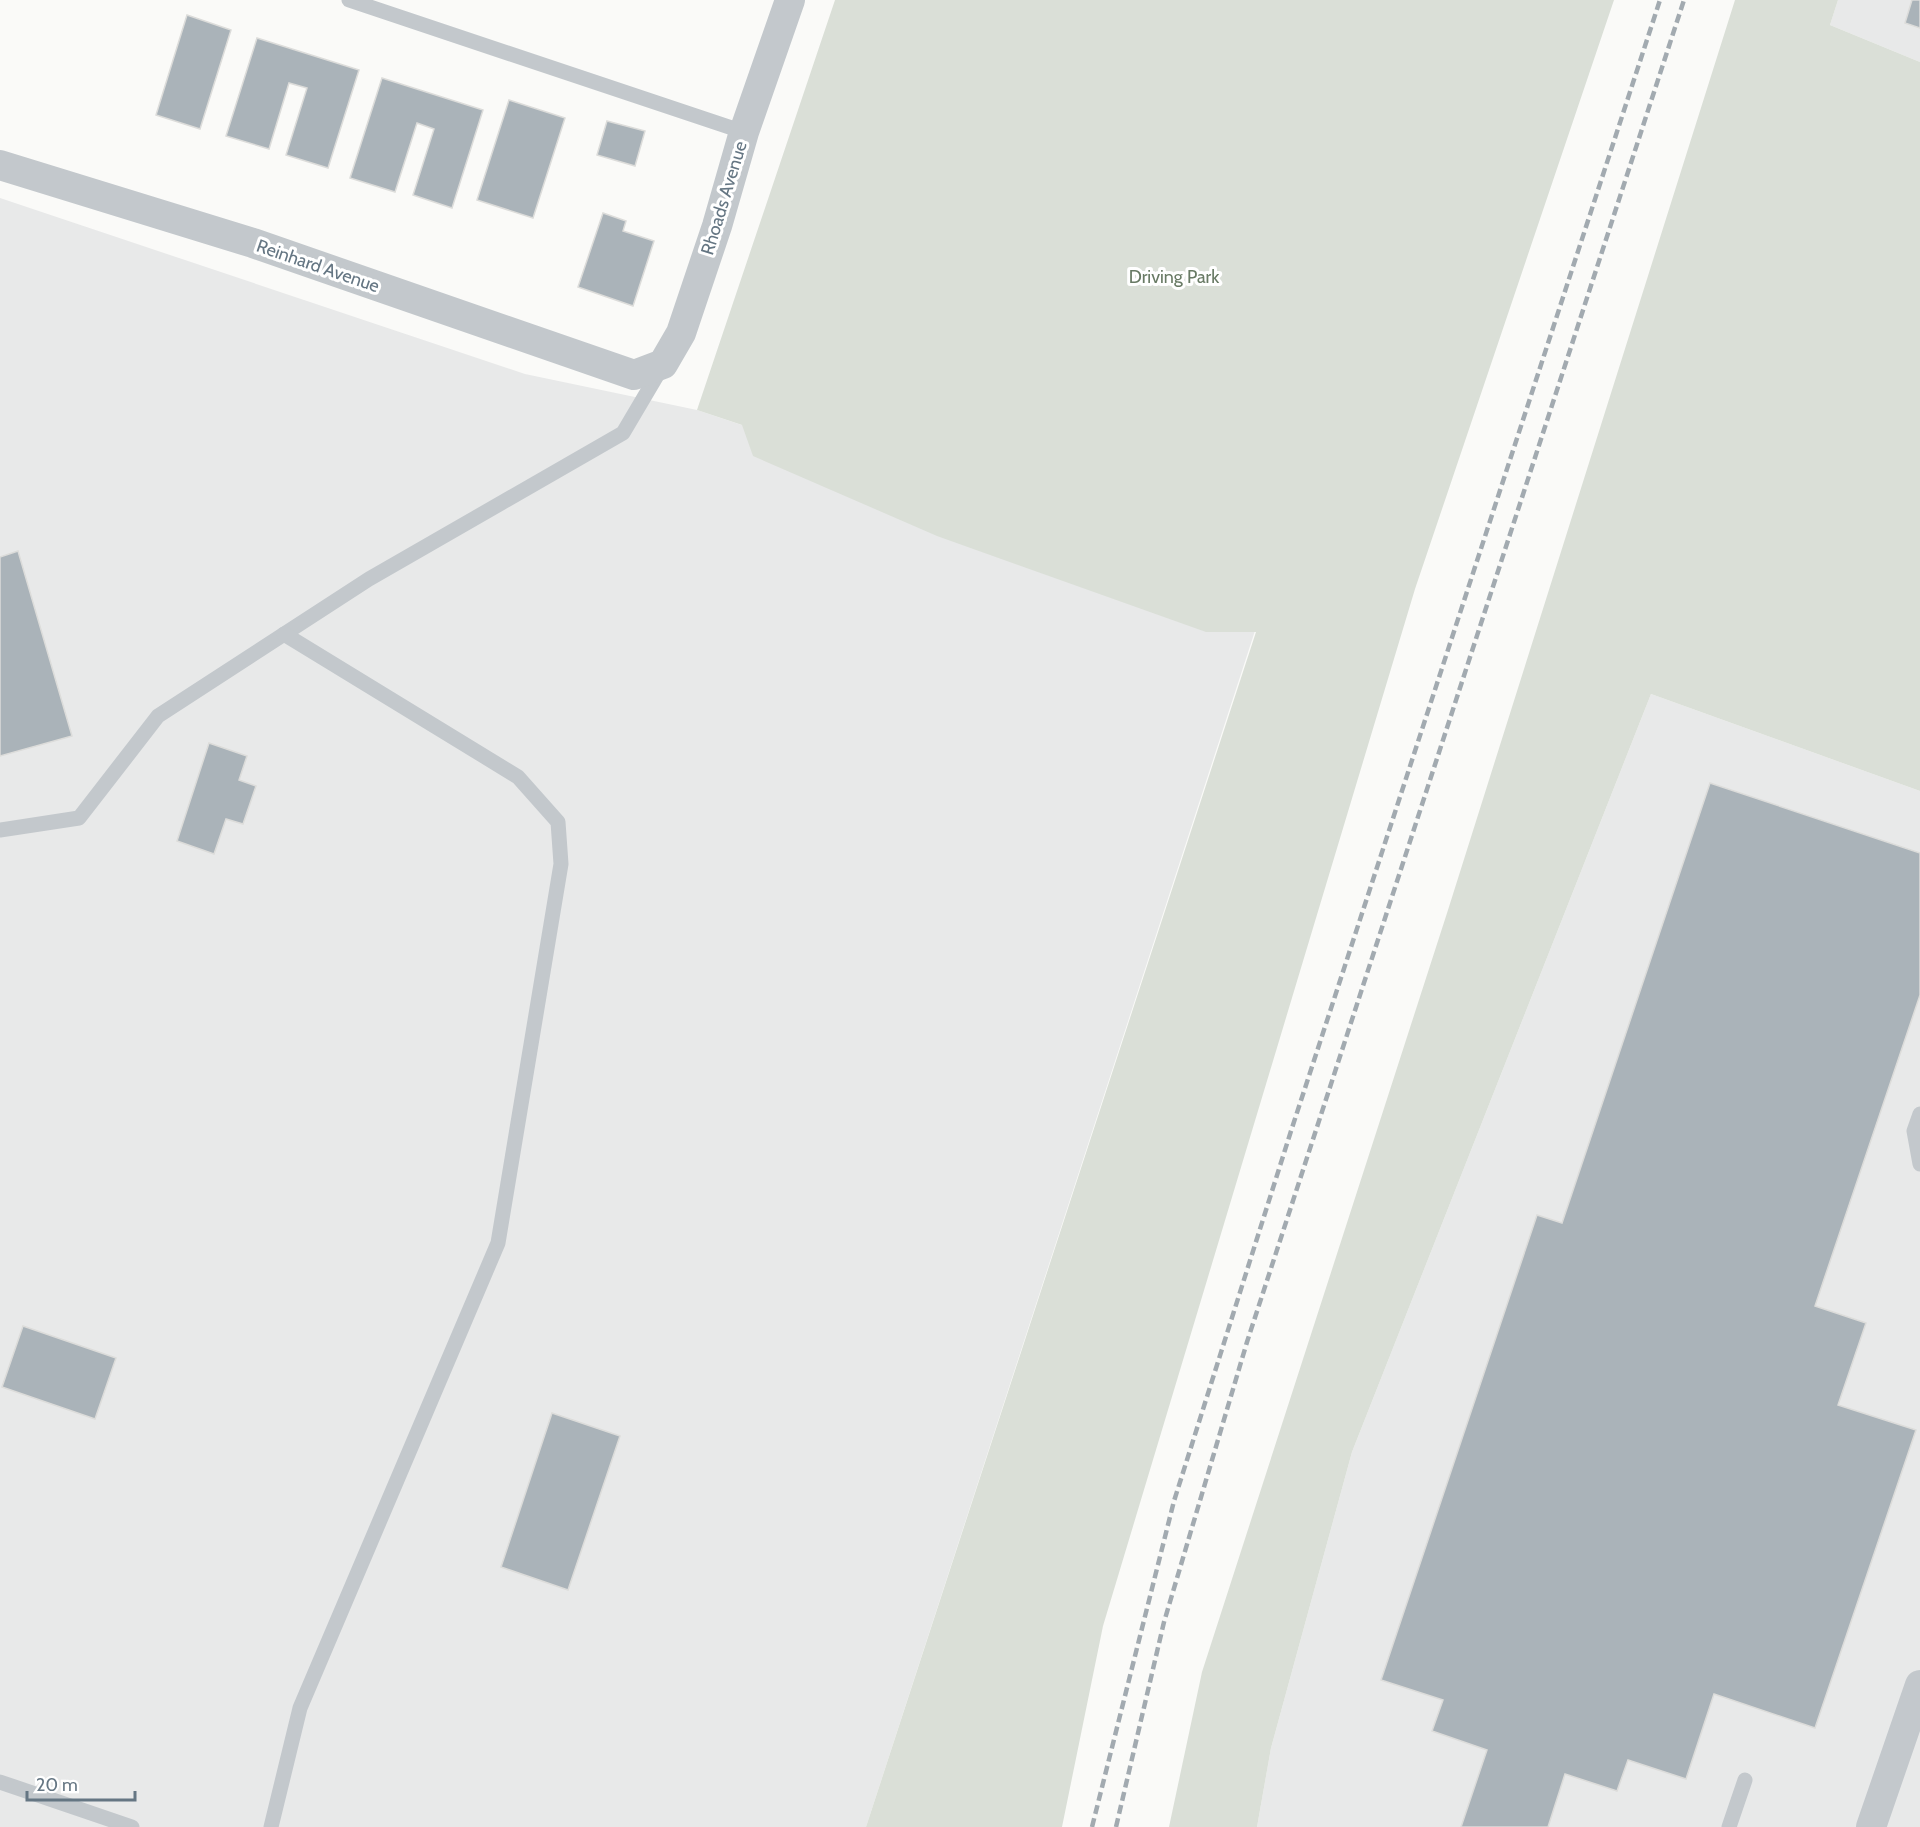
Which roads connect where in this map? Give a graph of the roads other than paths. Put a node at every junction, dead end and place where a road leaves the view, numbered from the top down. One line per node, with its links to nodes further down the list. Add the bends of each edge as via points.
1 (349, 0): 3 (lane)
2 (790, 0): 3 (street, Rhoads Avenue)
3 (744, 132): 5 (street, Rhoads Avenue, via 681,333)
4 (0, 165): 5 (street, Reinhard Avenue, via 253,243 634,375)
5 (663, 364): 6 (lane, via 623,433 369,579)
6 (284, 634): 7 (lane, via 158,716 79,818); 14 (lane, via 518,777 558,822 561,864 498,1244 300,1708)
7 (0, 830)
8 (1920, 1113): 9 (lane, via 1914,1131)
9 (1920, 1164)
10 (1920, 1685): 16 (street)
11 (1745, 1780): 15 (lane)
12 (0, 1782): 13 (lane)
13 (132, 1827)
14 (271, 1827)
15 (1729, 1827)
16 (1871, 1827)

